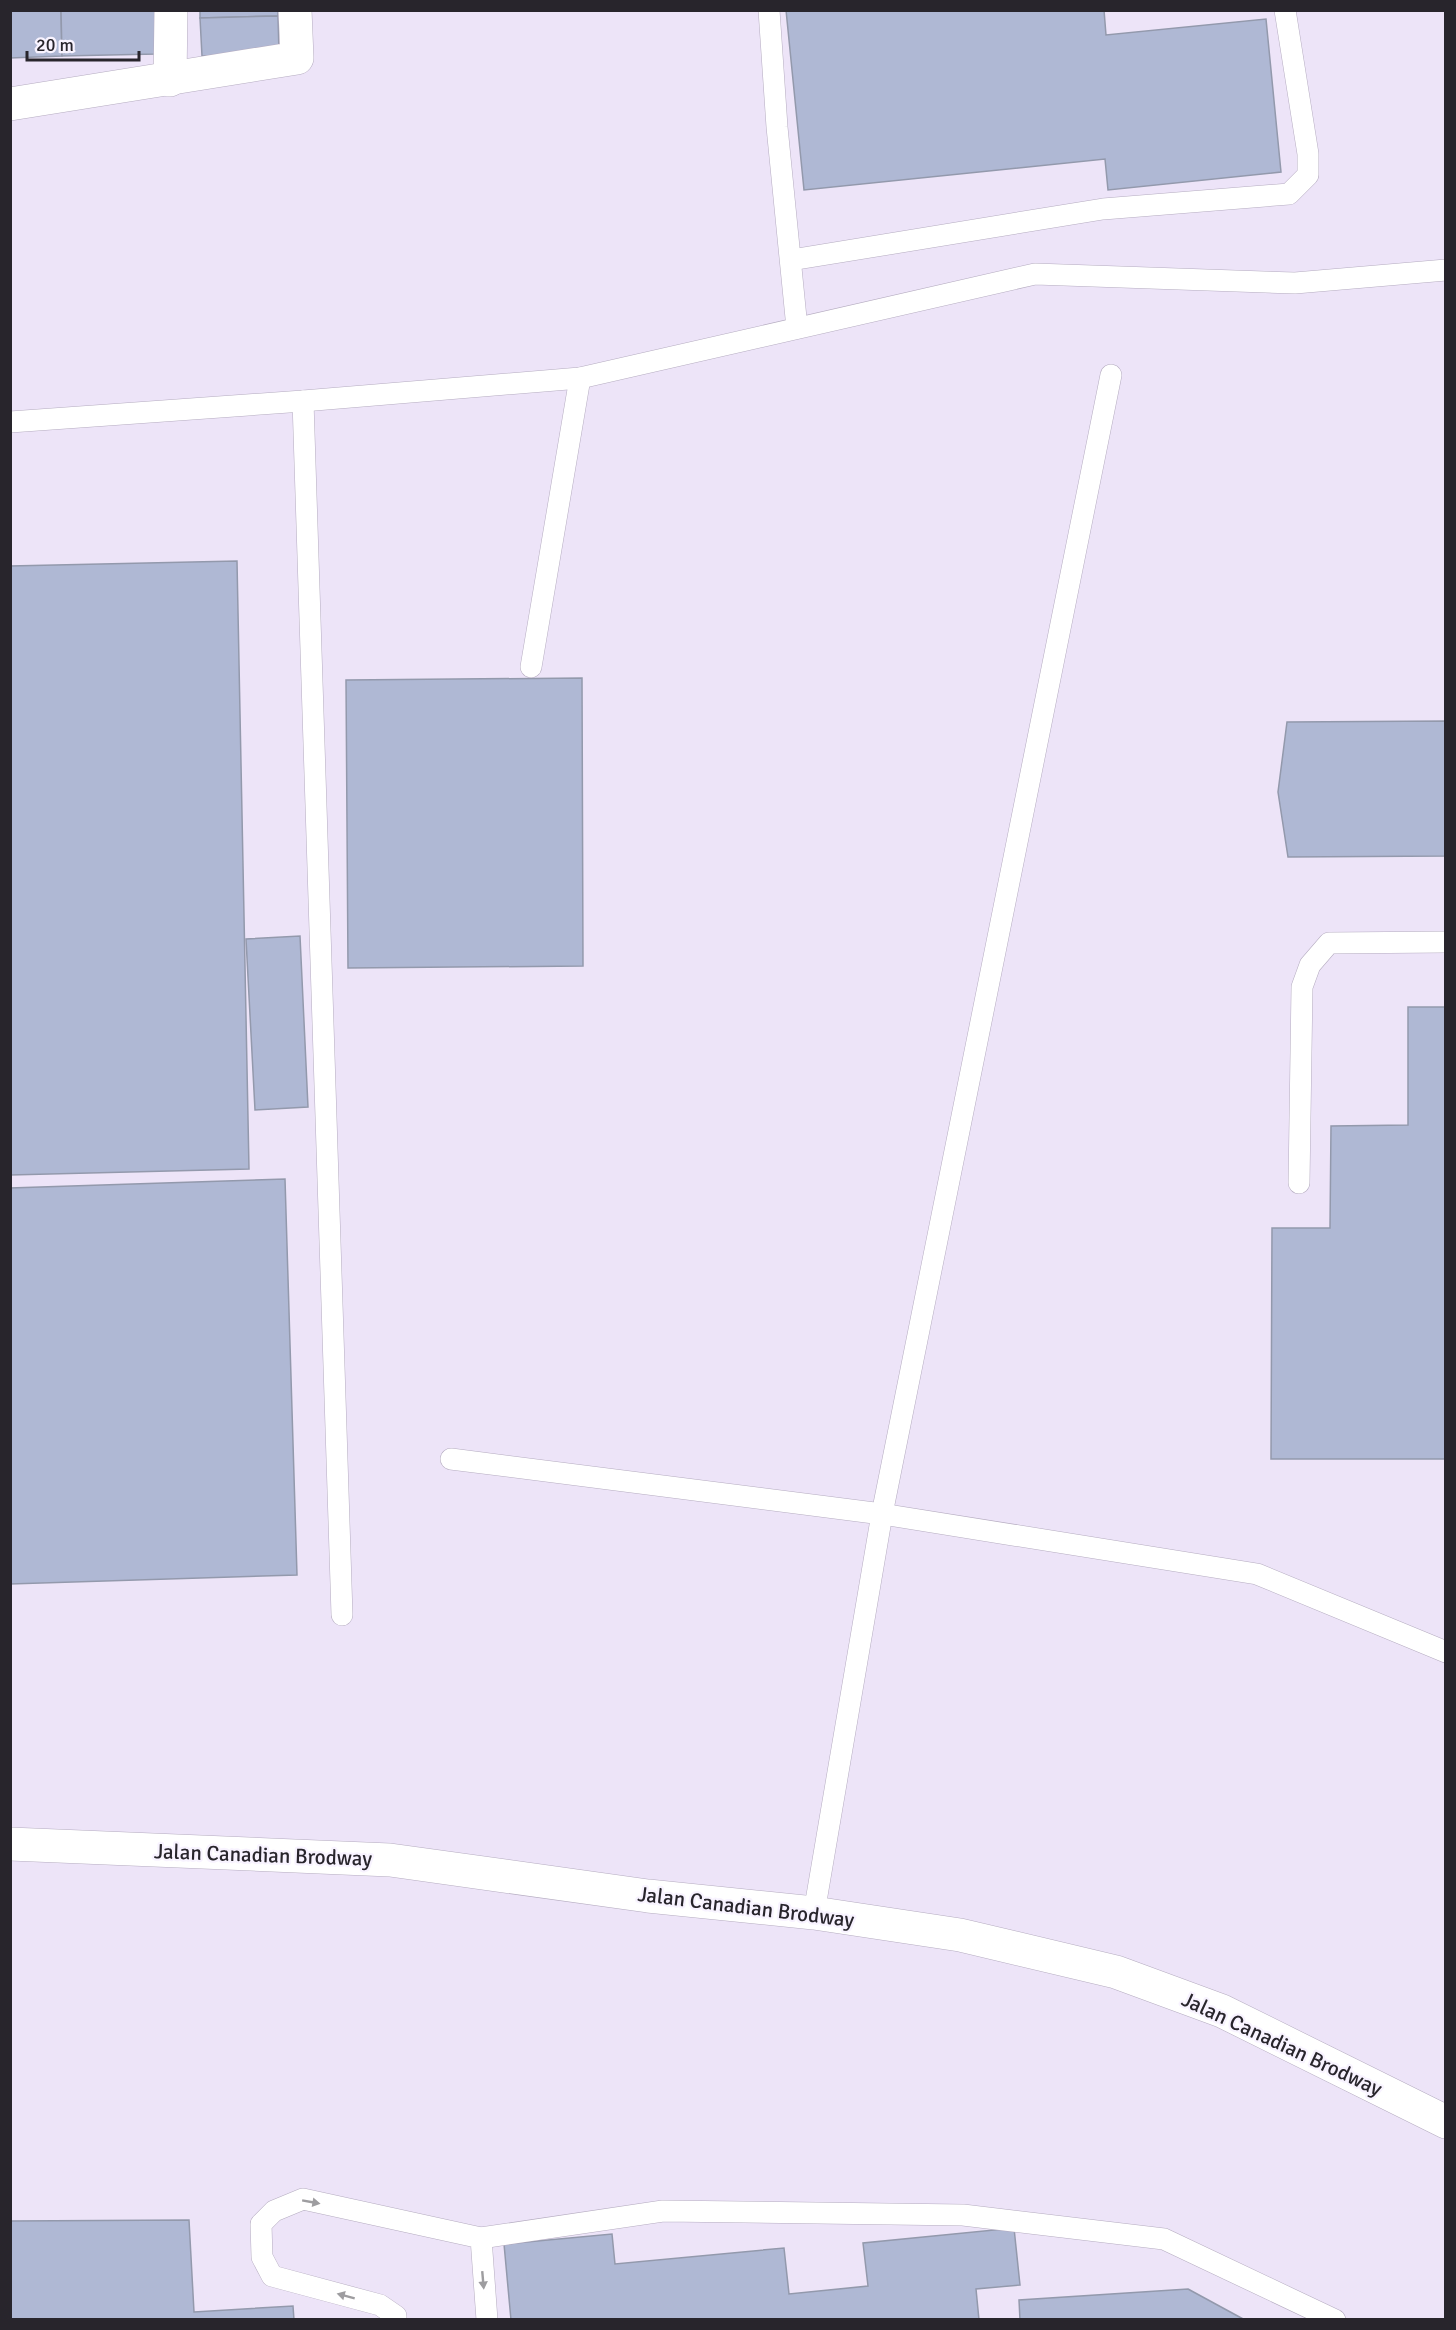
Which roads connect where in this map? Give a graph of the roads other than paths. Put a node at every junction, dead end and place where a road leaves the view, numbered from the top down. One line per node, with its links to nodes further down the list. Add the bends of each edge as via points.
1 (171, 10): 5 (street)
2 (295, 10): 5 (street, via 297,58)
3 (769, 10): 7 (lane)
4 (1285, 10): 7 (lane, via 1308,154 1308,175 1288,194 1102,209)
5 (170, 80): 6 (street)
6 (10, 104)
7 (791, 260): 9 (lane)
8 (1446, 270): 9 (lane, via 1295,283 1035,274)
9 (797, 328): 11 (lane)
10 (1111, 375): 18 (lane)
11 (580, 378): 12 (lane); 14 (lane)
12 (303, 401): 13 (lane); 19 (lane)
13 (10, 422)
14 (531, 667)
15 (1446, 942): 16 (lane, via 1329,943 1310,965 1302,987)
16 (1299, 1183)
17 (451, 1460): 18 (lane)
18 (882, 1514): 20 (lane, via 1257,1574); 22 (lane)
19 (342, 1616)
20 (1446, 1652)
21 (10, 1844): 22 (street, Jalan Canadian Brodway, via 390,1860 648,1896)
22 (814, 1913): 23 (street, Jalan Canadian Brodway, via 960,1935 1116,1972 1222,2011)
23 (1446, 2122)
24 (481, 2238): 25 (lane, one-way to 24, via 380,2305 272,2276 262,2257 261,2224 274,2211 303,2199); 26 (lane, one-way to 26); 27 (lane, via 663,2211 963,2215 1164,2240)
25 (396, 2319)
26 (487, 2319)
27 (1335, 2319)

